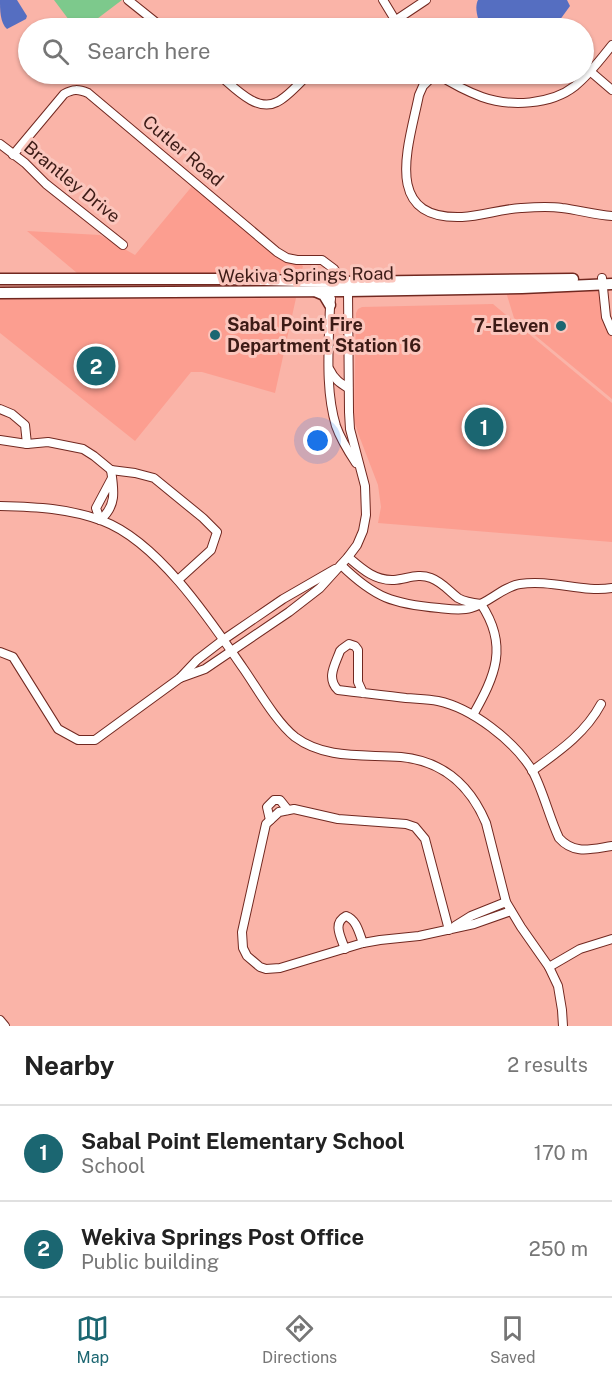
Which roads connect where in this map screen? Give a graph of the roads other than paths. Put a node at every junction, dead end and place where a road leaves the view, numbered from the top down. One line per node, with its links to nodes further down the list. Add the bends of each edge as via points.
1 (128, 0): 4 (street)
2 (383, 0): 5 (street)
3 (426, 0): 6 (street)
4 (150, 18)
5 (394, 18)
6 (406, 18)
7 (612, 45): 8 (street)
8 (594, 68)
9 (594, 75): 15 (street)
10 (231, 84): 11 (street, via 260,105 270,105)
11 (298, 84)
12 (425, 84): 18 (street, via 419,95 406,165 410,194 426,211 460,217 541,207)
13 (454, 84): 14 (street, via 484,98 525,103 560,96)
14 (577, 84)
15 (612, 90)
16 (0, 144): 17 (street, Brantley Drive)
17 (13, 155): 19 (street, Brantley Drive); 24 (street, Cutler Road, via 64,94 71,90 88,93 277,252 297,260 322,260 334,269)
18 (612, 216)
19 (123, 245)
20 (0, 279): 22 (main road, Wekiva Springs Road)
21 (224, 279): 22 (main road, Wekiva Springs Road); 24 (main road, Wekiva Springs Road); 28 (main road)
22 (139, 280): 27 (main road)
23 (607, 281): 24 (main road, Wekiva Springs Road); 31 (street, via 606,317)
24 (345, 286): 26 (main road, Wekiva Springs Road); 33 (street)
25 (316, 291): 26 (main road, Wekiva Springs Road); 28 (main road, Wekiva Springs Road); 30 (main road)
26 (332, 291): 30 (street)
27 (140, 292): 28 (main road, Wekiva Springs Road); 29 (main road, Wekiva Springs Road)
28 (224, 292)
29 (0, 293)
30 (330, 305): 32 (street)
31 (612, 331)
32 (329, 366): 33 (street, via 338,382); 37 (street, via 336,427)
33 (348, 388): 37 (street, via 350,429)
34 (0, 409): 36 (street, via 25,425)
35 (0, 440): 36 (street)
36 (27, 444): 38 (street, via 48,442 82,450)
37 (360, 469): 41 (street, via 366,515 363,531)
38 (112, 474): 40 (street, via 96,508); 43 (street, via 135,473 154,478 217,532 211,550)
39 (0, 506): 40 (street, via 53,508)
40 (100, 520): 43 (street, via 129,535)
41 (348, 557): 42 (street); 45 (street, via 373,576 432,578 468,603)
42 (341, 565): 45 (street, via 365,587 398,603 458,609); 46 (street); 48 (street, via 320,588)
43 (178, 580): 46 (street)
44 (612, 588): 45 (street, via 518,584)
45 (481, 604): 52 (street, via 491,619 497,645 496,665)
46 (223, 640): 48 (street); 49 (street)
47 (0, 652): 49 (street, via 13,657 58,729 78,740 95,740)
48 (232, 652): 49 (street, via 205,669); 57 (street, via 282,724 311,746 346,755 411,759 430,764 454,778 466,789 486,823)
49 (180, 678)
50 (363, 693): 50 (street, via 338,690 332,681 340,651 349,644 358,650 358,682); 52 (street, via 439,701)
51 (601, 704): 53 (street, via 577,736)
52 (472, 715): 53 (street, via 513,747)
53 (532, 771): 56 (street, via 558,838 565,845 584,850)
54 (288, 810): 55 (street); 55 (street, via 283,801 274,800 267,807); 59 (street, via 415,827 425,839)
55 (270, 820): 62 (street, via 242,932 247,956 260,967 280,968)
56 (612, 846)
57 (507, 902): 58 (street); 59 (street, via 471,916)
58 (511, 912): 59 (street); 63 (street)
59 (449, 930): 61 (street)
60 (612, 939): 63 (street, via 580,949)
61 (363, 943): 62 (street); 62 (street, via 355,922 346,916 338,924)
62 (345, 949)
63 (549, 967): 66 (street, via 559,993)
64 (0, 1020): 65 (street)
65 (5, 1026)
66 (563, 1026)

